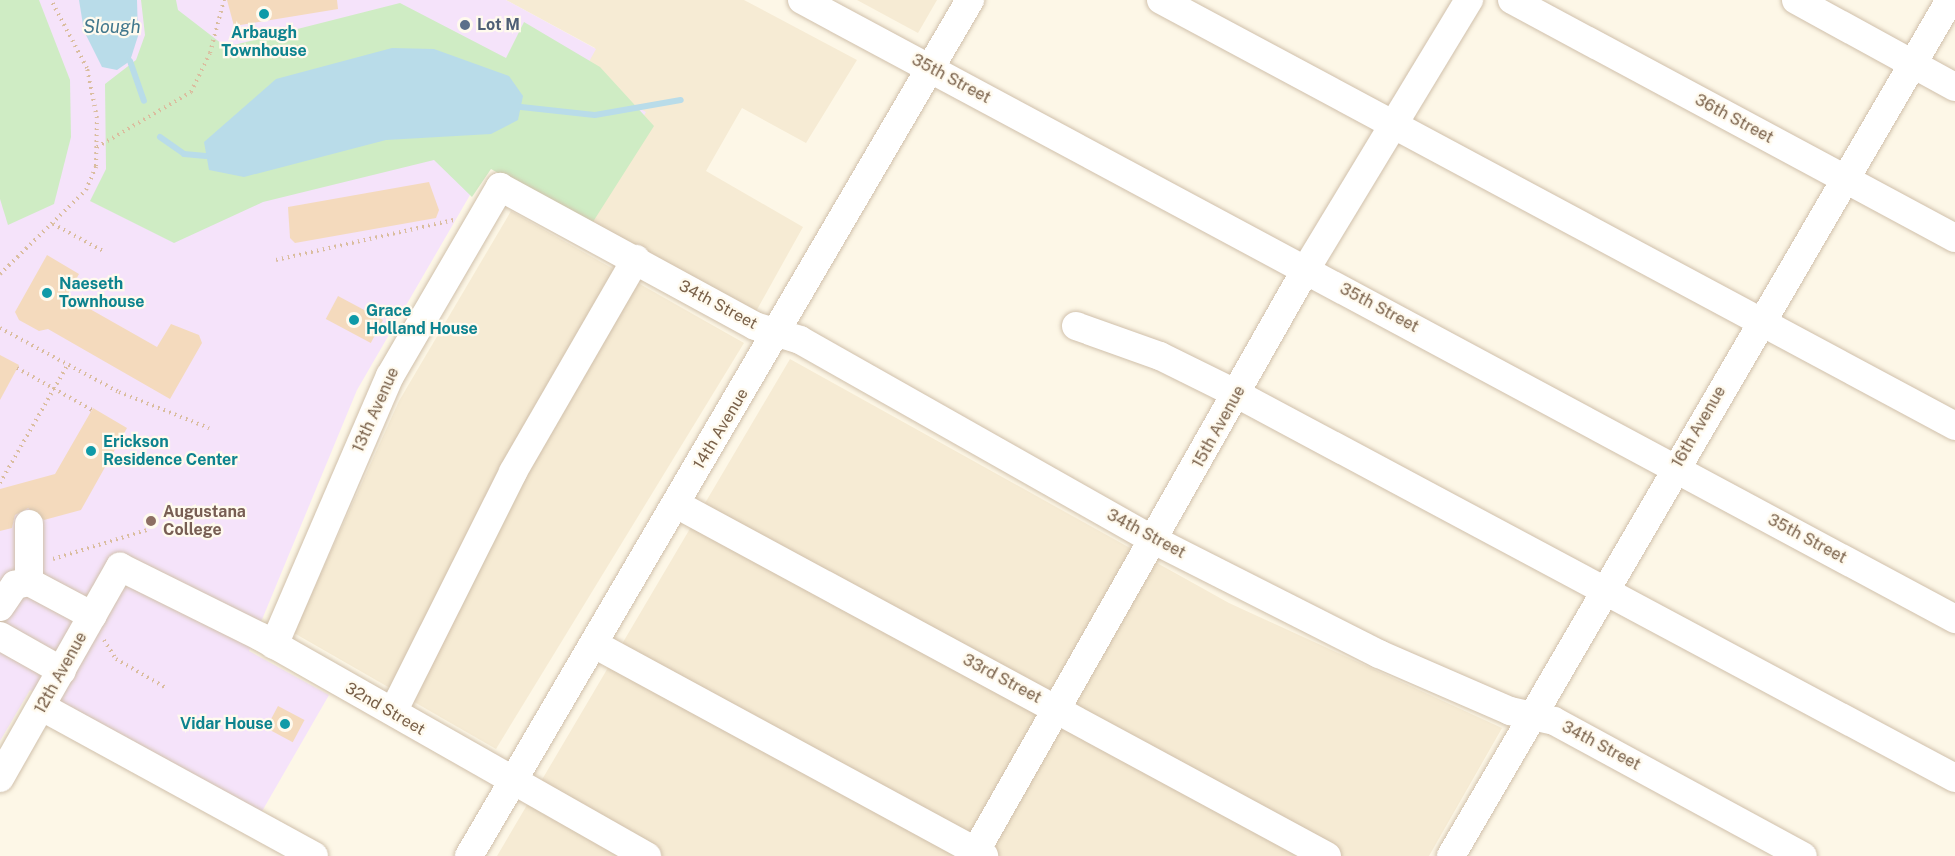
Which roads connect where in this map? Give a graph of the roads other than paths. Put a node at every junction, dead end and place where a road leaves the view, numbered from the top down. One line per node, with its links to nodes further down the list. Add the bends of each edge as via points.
1 (802, 0): 9 (street, 35th Street)
2 (970, 0): 9 (street, 14th Avenue)
3 (1161, 0): 11 (street)
4 (1469, 0): 11 (street, 15th Avenue)
5 (1512, 0): 12 (street, 36th Street)
6 (1796, 0): 8 (street)
7 (1950, 0): 8 (street, 16th Avenue)
8 (1912, 64): 10 (street); 12 (street, 16th Avenue)
9 (931, 68): 16 (street, 35th Street); 19 (street, 14th Avenue)
10 (1955, 87)
11 (1394, 124): 16 (street, 15th Avenue); 17 (street)
12 (1845, 179): 14 (street, 36th Street); 17 (street, 16th Avenue)
13 (500, 187): 15 (street, 34th Street); 34 (street, 13th Avenue, via 390,376)
14 (1955, 237)
15 (636, 259): 19 (street, 34th Street); 36 (street, via 513,472)
16 (1306, 269): 20 (street, 15th Avenue); 22 (street, 35th Street)
17 (1761, 322): 21 (street); 22 (street, 16th Avenue)
18 (1076, 326): 20 (street, via 1160,356)
19 (777, 334): 23 (street, 14th Avenue); 25 (street, 34th Street, via 800,340)
20 (1238, 394): 25 (street, 15th Avenue); 28 (street)
21 (1955, 426)
22 (1675, 469): 28 (street, 16th Avenue); 31 (street, 35th Street)
23 (676, 504): 33 (street, 14th Avenue); 38 (street, 33rd Street)
24 (29, 524): 27 (street)
25 (1154, 540): 38 (street, 15th Avenue); 39 (street, 34th Street, via 1380,654)
26 (120, 567): 30 (street, 12th Avenue); 34 (street, 32nd Street)
27 (31, 574): 29 (street, via 10,590); 30 (street)
28 (1603, 593): 39 (street, 16th Avenue); 41 (street)
29 (0, 607)
30 (92, 617): 35 (street, 12th Avenue)
31 (1955, 619)
32 (0, 636): 35 (street)
33 (594, 644): 42 (street, 14th Avenue); 43 (street)
34 (274, 645): 42 (street, 32nd Street)
35 (62, 671): 37 (street, 12th Avenue)
36 (398, 702)
37 (42, 707): 40 (street, 12th Avenue); 44 (street)
38 (1057, 709): 43 (street, 15th Avenue); 47 (street, 33rd Street)
39 (1532, 717): 48 (street, 16th Avenue); 49 (street, 34th Street, via 1554,721)
40 (0, 778)
41 (1955, 778)
42 (513, 783): 45 (street, 14th Avenue); 46 (street, 32nd Street)
43 (977, 854)
44 (314, 856)
45 (469, 856)
46 (647, 856)
47 (1327, 856)
48 (1451, 856)
49 (1803, 856)

